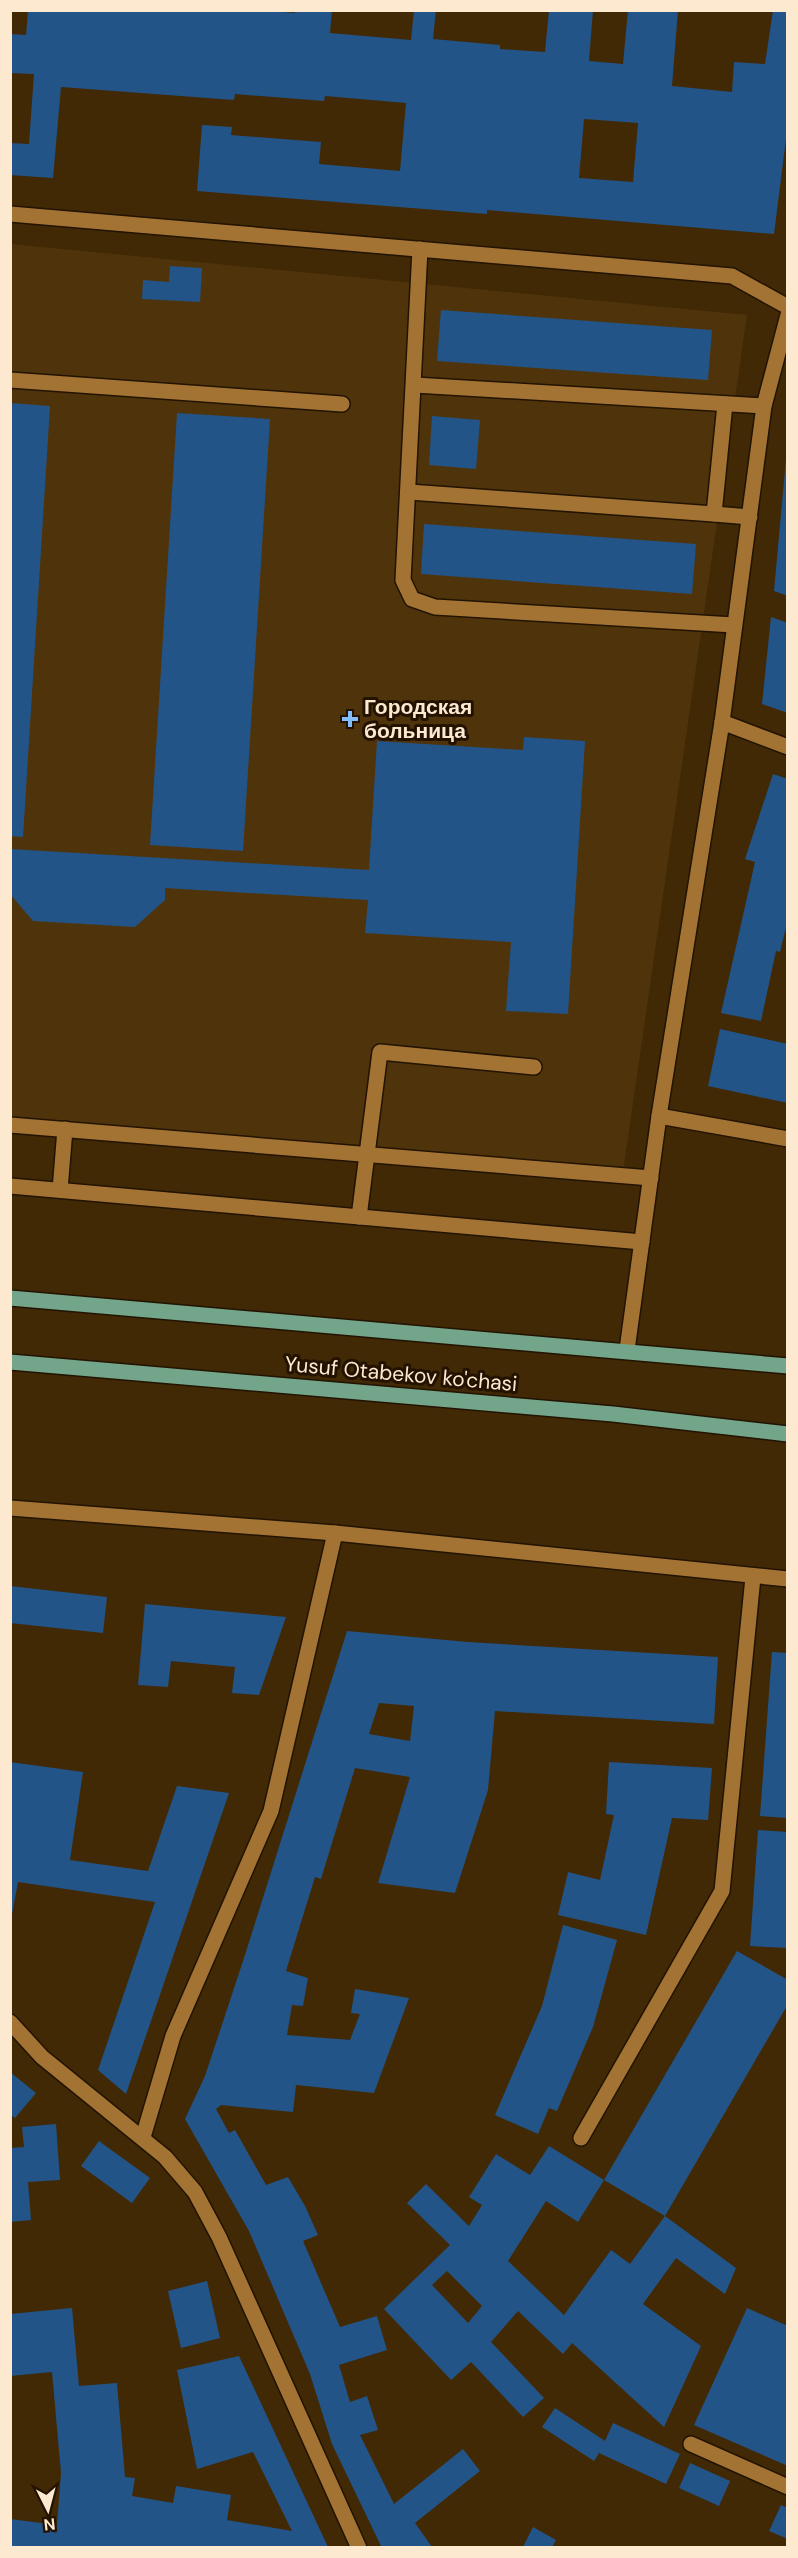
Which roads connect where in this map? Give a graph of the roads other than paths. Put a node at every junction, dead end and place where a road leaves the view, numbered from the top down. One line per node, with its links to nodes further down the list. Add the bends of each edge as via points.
1 (10, 214): 2 (street)
2 (420, 249): 3 (street, via 732,276); 6 (street)
3 (788, 307)
4 (788, 315): 9 (street)
5 (10, 380): 7 (street)
6 (415, 385): 8 (street); 10 (street)
7 (342, 404)
8 (724, 404): 9 (street); 11 (street)
9 (764, 406): 12 (street)
10 (409, 492): 11 (street); 13 (street, via 403,580 412,599 435,607)
11 (714, 514): 12 (street)
12 (750, 517): 13 (street)
13 (734, 625): 14 (street)
14 (722, 722): 15 (street); 17 (street)
15 (788, 747)
16 (534, 1067): 21 (street, via 380,1052)
17 (659, 1116): 20 (street); 22 (street)
18 (10, 1125): 19 (street)
19 (66, 1129): 21 (street); 24 (street)
20 (788, 1139)
21 (368, 1155): 22 (street); 25 (street)
22 (651, 1178): 26 (street)
23 (10, 1186): 24 (street)
24 (60, 1190): 25 (street)
25 (359, 1217): 26 (street)
26 (642, 1242): 28 (street)
27 (10, 1298): 28 (main road, Yusuf Otabekov ko'chasi)
28 (627, 1350): 30 (main road, Yusuf Otabekov ko'chasi)
29 (10, 1362): 31 (main road, Yusuf Otabekov ko'chasi, via 613,1414)
30 (788, 1366)
31 (788, 1434)
32 (10, 1508): 33 (street)
33 (335, 1533): 34 (street); 37 (street, via 271,1811 173,2036)
34 (753, 1577): 35 (street); 38 (street, via 722,1891)
35 (788, 1579)
36 (10, 2022): 37 (street, via 42,2057)
37 (143, 2137): 41 (street, via 195,2192 219,2237)
38 (581, 2138)
39 (691, 2444): 40 (street)
40 (788, 2487)
41 (359, 2547)

